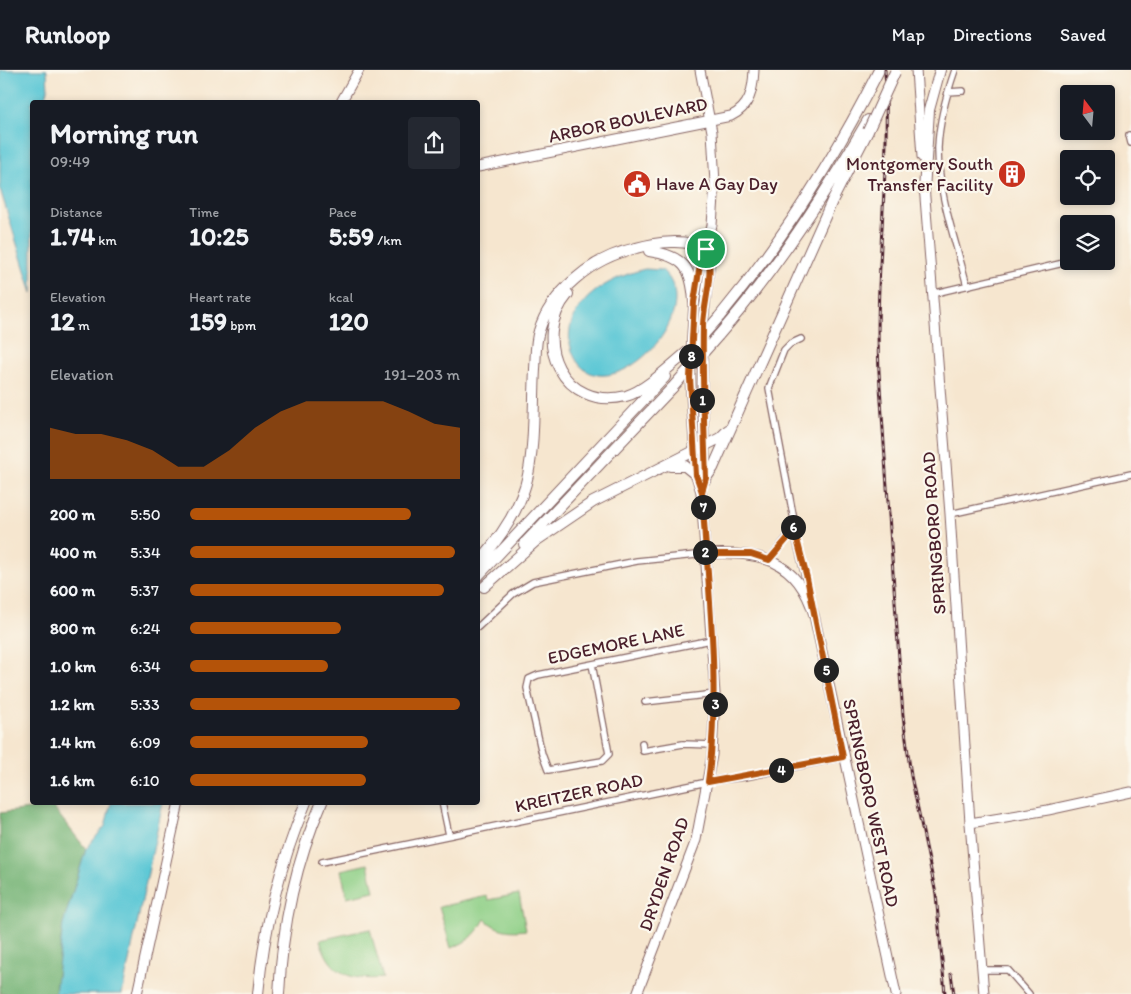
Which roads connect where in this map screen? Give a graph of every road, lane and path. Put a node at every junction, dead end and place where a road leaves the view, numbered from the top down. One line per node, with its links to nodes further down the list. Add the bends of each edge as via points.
1 (359, 70): 11 (main road)
2 (700, 70): 12 (main road, DRYDEN ROAD)
3 (754, 70): 12 (main road, ARBOR BOULEVARD, via 752,92 743,107 731,116)
4 (879, 70): 25 (highway, bridge, via 786,230 719,317)
5 (916, 70): 17 (main road, SPRINGBORO ROAD)
6 (940, 70): 17 (highway, via 930,110)
7 (955, 70): 10 (street)
8 (895, 71): 13 (highway, bridge)
9 (963, 91): 10 (street)
10 (948, 92): 21 (street, via 939,134 940,174)
11 (343, 100)
12 (710, 120): 16 (main road, ARBOR BOULEVARD); 18 (main road, DRYDEN ROAD, via 715,183 712,225)
13 (868, 125): 26 (highway); 40 (highway, bridge, via 760,287 673,387)
14 (1129, 136): 15 (street)
15 (1131, 143)
16 (480, 167)
17 (924, 191): 22 (main road, SPRINGBORO ROAD)
18 (706, 249): 19 (highway); 23 (main road, DRYDEN ROAD, via 701,258); 27 (main road, DRYDEN ROAD, via 710,260 703,324); 37 (highway, via 698,245 661,243 628,250 588,268 554,301 541,324 537,343 532,444 523,492 506,527)
19 (649, 251): 23 (highway, via 669,254 685,266 692,281); 25 (highway, via 602,267 572,289 555,312 550,338 552,356 577,388 588,394 610,398 627,396)
20 (1060, 264): 21 (street)
21 (967, 286): 22 (street)
22 (931, 294): 34 (main road, SPRINGBORO ROAD)
23 (694, 302): 28 (main road, DRYDEN ROAD, via 690,378)
24 (801, 339): 35 (street, via 784,350 769,388)
25 (674, 365): 39 (highway)
26 (742, 403): 27 (highway, via 726,432); 32 (highway)
27 (704, 444): 28 (highway); 32 (main road, DRYDEN ROAD)
28 (694, 450): 29 (highway); 31 (main road, DRYDEN ROAD)
29 (660, 468): 31 (highway, via 682,465); 40 (highway, via 593,502 554,528)
30 (1131, 474): 34 (street)
31 (696, 475): 33 (main road, DRYDEN ROAD)
32 (706, 478): 33 (main road, DRYDEN ROAD)
33 (702, 492): 36 (main road, DRYDEN ROAD)
34 (950, 514): 56 (main road, SPRINGBORO ROAD)
35 (793, 524): 38 (street, via 787,539); 41 (street)
36 (706, 554): 38 (main road, SPRINGBORO WEST ROAD, via 751,554); 42 (street, SPRINGBORO WEST ROAD, via 637,561 533,582 513,594); 43 (main road, DRYDEN ROAD)
37 (480, 560)
38 (769, 560): 41 (main road, SPRINGBORO WEST ROAD, via 792,576)
39 (480, 574)
40 (481, 590)
41 (811, 605): 49 (main road, SPRINGBORO WEST ROAD)
42 (480, 625)
43 (711, 640): 44 (street, EDGEMORE LANE); 45 (main road, DRYDEN ROAD)
44 (592, 664): 44 (street, EDGEMORE LANE, via 528,680 527,688 546,768 551,770 605,759 610,750)
45 (715, 694): 46 (street); 48 (main road, DRYDEN ROAD)
46 (644, 702)
47 (642, 743): 48 (street, via 643,751 683,744)
48 (713, 745): 50 (main road, DRYDEN ROAD)
49 (843, 757): 50 (street, KREITZER ROAD); 64 (main road, SPRINGBORO WEST ROAD)
50 (708, 782): 57 (street, KREITZER ROAD); 63 (main road, DRYDEN ROAD, via 696,840)
51 (1131, 792): 56 (main road)
52 (178, 805): 60 (main road)
53 (305, 805): 61 (highway, via 273,901)
54 (321, 805): 62 (highway, via 300,863 291,901)
55 (443, 805): 57 (street)
56 (970, 823): 59 (main road, SPRINGBORO ROAD)
57 (449, 835): 58 (street, KREITZER ROAD)
58 (322, 862)
59 (981, 970): 65 (main road, SPRINGBORO ROAD); 66 (street, via 1008,970)
60 (137, 994)
61 (258, 994)
62 (279, 994)
63 (637, 994)
64 (896, 994)
65 (984, 994)
66 (1029, 994)

